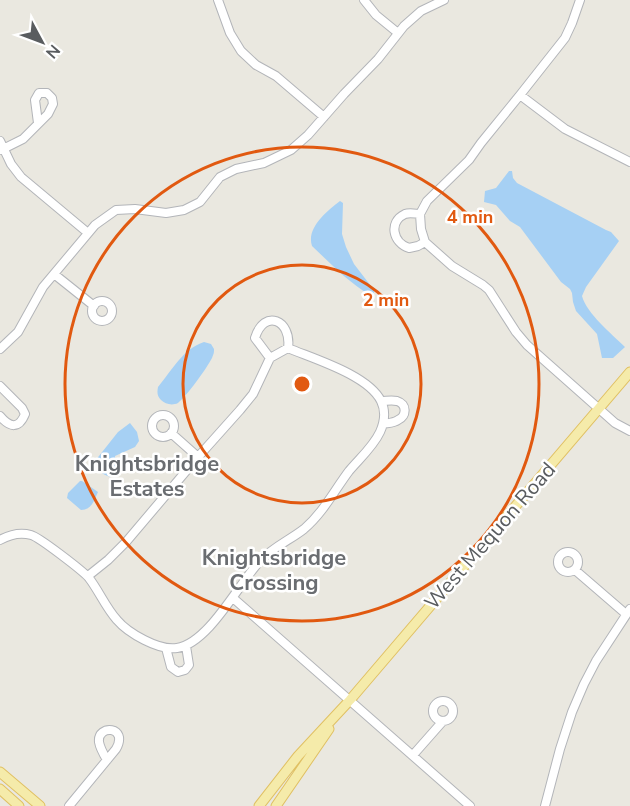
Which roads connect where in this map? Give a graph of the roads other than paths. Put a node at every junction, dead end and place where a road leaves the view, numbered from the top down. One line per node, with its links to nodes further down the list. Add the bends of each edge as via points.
1 (218, 0): 7 (street, via 241,51)
2 (364, 0): 5 (street)
3 (444, 0): 5 (street, via 421,11)
4 (580, 0): 6 (street, via 565,38)
5 (398, 33): 7 (street)
6 (520, 95): 11 (street, via 565,129); 12 (street, via 469,160 427,201)
7 (324, 117): 13 (street, via 291,150 220,177 200,202 166,213 116,210)
8 (38, 123): 10 (street, via 23,139)
9 (0, 141): 10 (street)
10 (2, 150): 13 (street, via 21,177)
11 (630, 162)
12 (420, 214): 14 (street); 14 (street, via 405,214 398,220 395,236 409,248)
13 (88, 233): 15 (street)
14 (425, 242): 23 (street, via 452,266 483,285 527,345)
15 (54, 274): 16 (street); 18 (street, via 18,332)
16 (94, 306)
17 (288, 348): 19 (street); 19 (street, via 288,331 281,324 268,321 260,326 255,338); 22 (street, via 365,383)
18 (0, 349)
19 (270, 358): 28 (street, via 253,394)
20 (630, 372): 23 (main road, West Mequon Road)
21 (0, 386): 24 (street, via 25,414 15,425)
22 (381, 400): 25 (street); 25 (street, via 398,401 405,409 399,420)
23 (599, 409): 26 (street); 36 (main road, West Mequon Road)
24 (0, 416)
25 (383, 424): 32 (street, via 375,441 320,514 265,556)
26 (630, 431)
27 (171, 433): 28 (street)
28 (198, 457): 31 (street, via 126,542)
29 (0, 540): 31 (street, via 8,535 31,535)
30 (574, 570): 33 (street)
31 (88, 576): 35 (street, via 117,621 150,643)
32 (233, 598): 34 (street, via 208,628); 36 (street)
33 (628, 612): 48 (street, via 596,661 572,712)
34 (186, 645): 35 (street); 35 (street, via 189,665 178,672 171,667)
35 (166, 648)
36 (350, 700): 38 (street); 45 (main road, West Mequon Road); 46 (main road, West Mequon Road)
37 (442, 721): 38 (street)
38 (413, 755): 47 (street)
39 (107, 760): 44 (street)
40 (0, 772): 43 (main road)
41 (0, 789): 42 (main road)
42 (19, 806)
43 (40, 806)
44 (69, 806)
45 (259, 806)
46 (276, 806)
47 (470, 806)
48 (545, 806)

